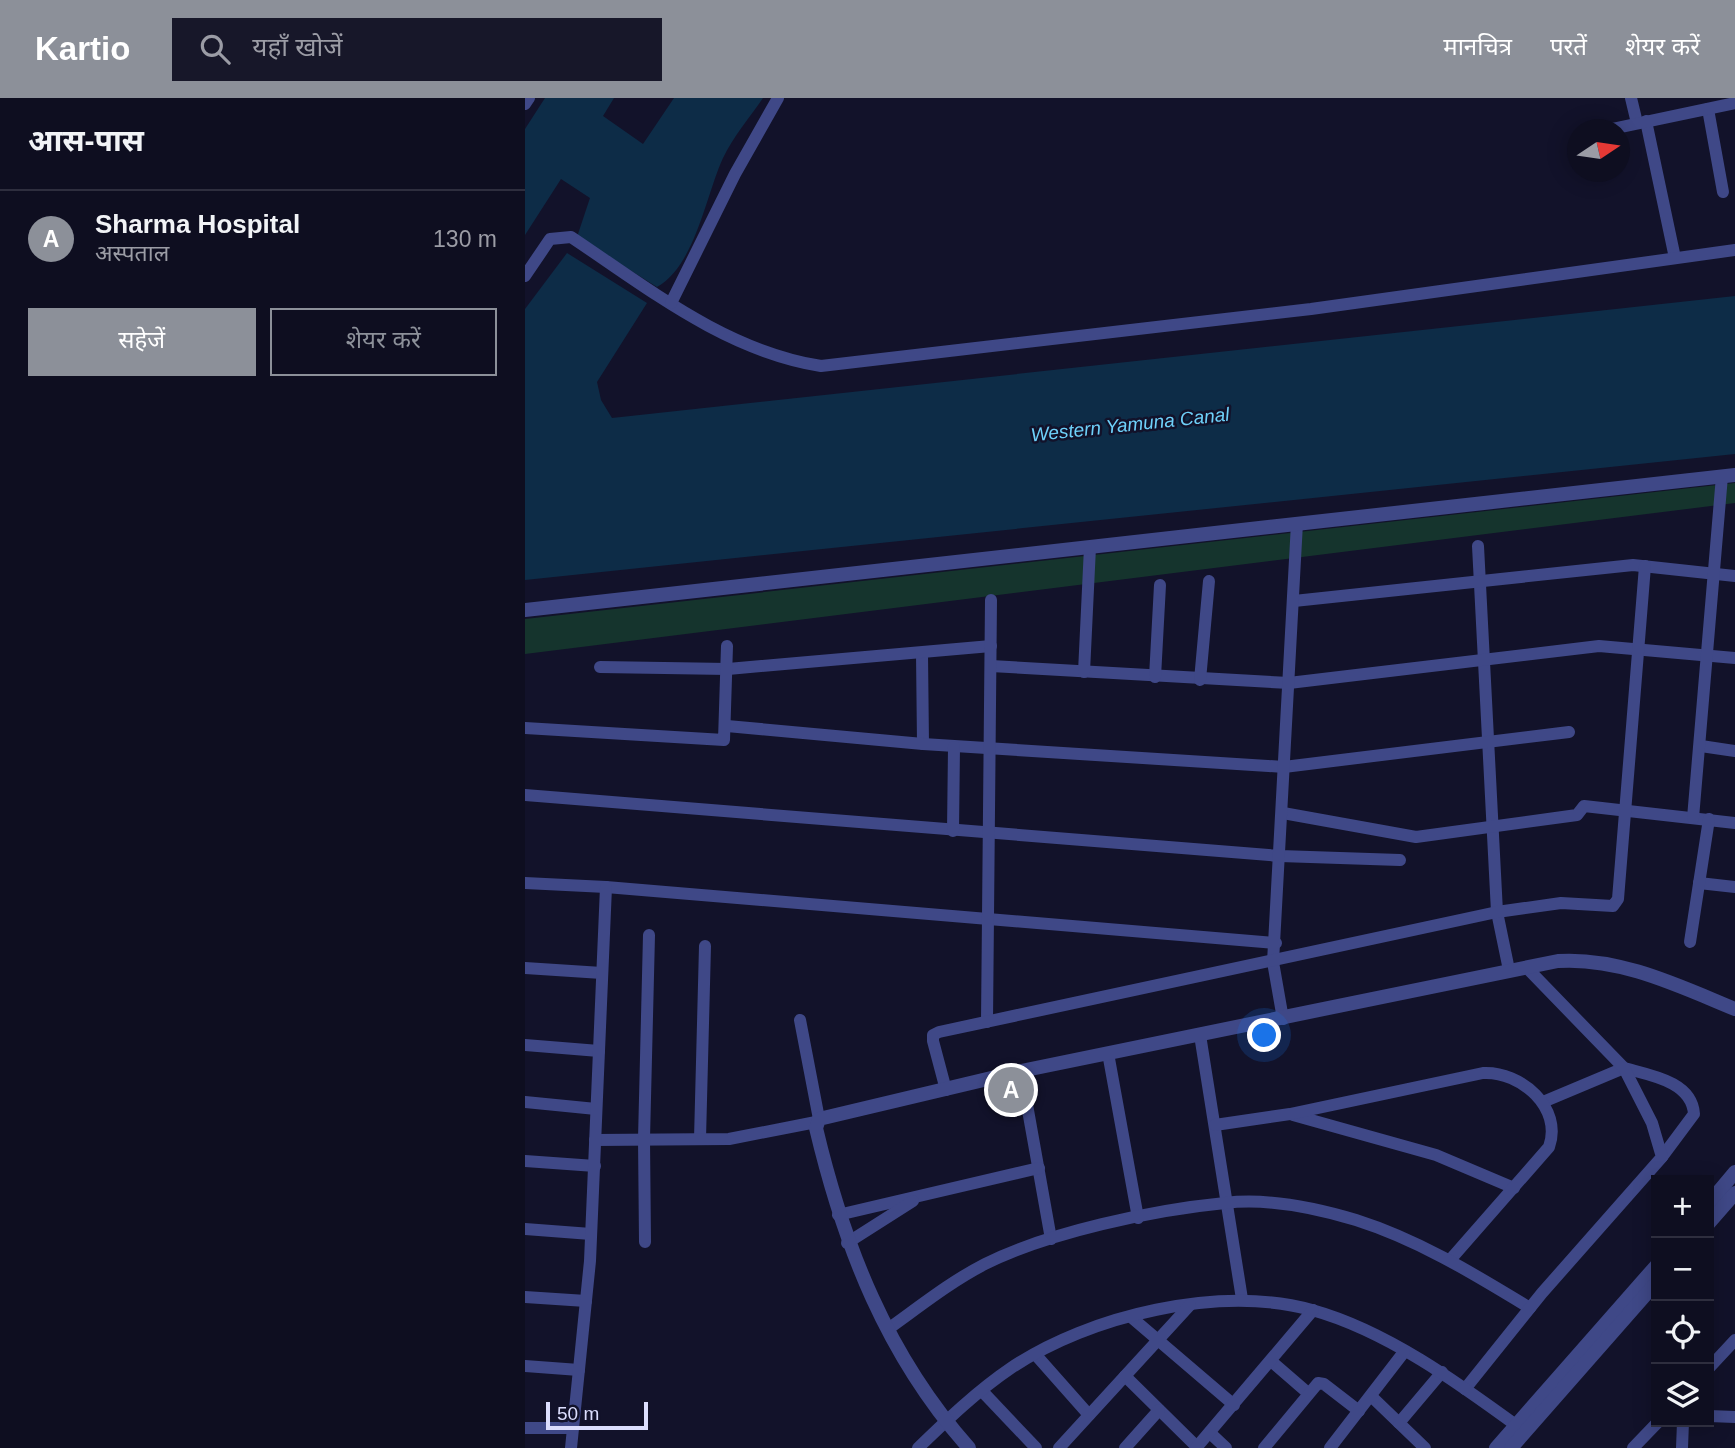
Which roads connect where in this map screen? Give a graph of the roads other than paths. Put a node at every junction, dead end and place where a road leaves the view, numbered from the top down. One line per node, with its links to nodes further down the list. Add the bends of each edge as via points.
1 (529, 98): 5 (street)
2 (778, 98): 13 (street)
3 (1631, 98): 7 (street)
4 (1735, 103): 6 (street)
5 (525, 104)
6 (1700, 106): 7 (street); 9 (street)
7 (1642, 122): 8 (street); 11 (street)
8 (1630, 125)
9 (1723, 192)
10 (1735, 250): 11 (street)
11 (1675, 258): 13 (street, via 1311,309 821,366 741,342)
12 (525, 276): 13 (street, via 549,239 571,237)
13 (671, 303)
14 (1728, 475): 15 (street); 19 (street)
15 (1297, 523): 17 (street); 25 (street)
16 (1478, 546): 21 (street)
17 (1090, 547): 26 (street); 37 (street)
18 (1646, 566): 19 (street); 21 (street); 29 (street)
19 (1714, 573): 20 (street); 31 (street)
20 (1735, 576)
21 (1481, 579): 25 (street); 33 (street)
22 (1209, 581): 39 (street)
23 (1160, 585): 38 (street)
24 (991, 600): 28 (street)
25 (1294, 601): 40 (street)
26 (525, 610)
27 (727, 646): 36 (street)
28 (991, 646): 30 (street); 34 (street)
29 (1640, 648): 31 (street); 33 (street, via 1599,646); 52 (street)
30 (922, 654): 36 (street); 45 (street)
31 (1707, 656): 32 (street); 46 (street)
32 (1735, 658)
33 (1484, 660): 40 (street); 44 (street)
34 (991, 666): 37 (street); 48 (street)
35 (600, 667): 36 (street)
36 (728, 669): 41 (street)
37 (1084, 673): 38 (street)
38 (1155, 677): 39 (street)
39 (1200, 680): 40 (street)
40 (1289, 684): 50 (street)
41 (727, 726): 42 (street, via 727,738 720,742); 45 (street)
42 (525, 728)
43 (1569, 733): 44 (street)
44 (1489, 742): 50 (street); 57 (street)
45 (923, 744): 47 (street)
46 (1701, 746): 49 (street); 54 (street)
47 (954, 747): 48 (street); 58 (street)
48 (991, 749): 50 (street); 59 (street)
49 (1735, 751)
50 (1284, 767): 53 (street)
51 (525, 795): 58 (street)
52 (1625, 810): 54 (street); 57 (street, via 1584,806 1577,815); 66 (street, via 1618,899 1613,906 1561,903)
53 (1283, 813): 57 (street, via 1402,836); 60 (street)
54 (1693, 818): 55 (street)
55 (1709, 819): 56 (street); 63 (street)
56 (1735, 823)
57 (1492, 827): 66 (street)
58 (953, 831): 59 (street)
59 (991, 834): 60 (street); 67 (street)
60 (1280, 856): 61 (street); 70 (street)
61 (1400, 860)
62 (525, 883): 64 (street)
63 (1699, 883): 65 (street); 69 (street)
64 (606, 887): 67 (street); 76 (street)
65 (1735, 887)
66 (1497, 912): 72 (street); 75 (street)
67 (989, 918): 70 (street); 80 (street)
68 (649, 935): 94 (street)
69 (1690, 942)
70 (1276, 943): 72 (street)
71 (705, 946): 95 (street)
72 (1273, 962): 78 (street); 80 (street)
73 (1526, 967): 75 (street); 77 (street, via 1558,961 1602,962); 85 (street)
74 (525, 968): 76 (street)
75 (1509, 970): 78 (street)
76 (602, 973): 83 (street)
77 (1734, 1007)
78 (1283, 1019): 81 (street)
79 (800, 1020): 92 (street)
80 (987, 1022): 87 (street, via 933,1035)
81 (1200, 1035): 84 (street); 93 (street)
82 (525, 1045): 83 (street)
83 (599, 1051): 90 (street)
84 (1108, 1054): 86 (street); 109 (street)
85 (1624, 1068): 89 (street); 97 (street, via 1652,1123); 97 (street, via 1669,1082 1691,1100 1691,1120)
86 (1021, 1072): 87 (street); 100 (street)
87 (946, 1090): 92 (street)
88 (525, 1102): 90 (street)
89 (1543, 1102): 91 (street, via 1513,1078 1493,1072); 102 (street, via 1550,1116 1549,1147)
90 (596, 1109): 96 (street)
91 (1290, 1114): 93 (street); 102 (street, via 1436,1154)
92 (818, 1120): 95 (street, via 729,1139); 107 (street)
93 (1215, 1125): 106 (street)
94 (643, 1139): 95 (street); 96 (street); 113 (street)
95 (700, 1139)
96 (595, 1140): 99 (street)
97 (1662, 1157): 122 (street)
98 (525, 1161): 99 (street)
99 (595, 1167): 111 (street)
100 (1039, 1168): 104 (street); 112 (street)
101 (1735, 1172): 105 (street)
102 (1514, 1188): 115 (street)
103 (1735, 1193): 108 (street)
104 (922, 1195): 107 (street); 114 (street)
105 (1714, 1197)
106 (1227, 1202): 109 (street); 115 (street, via 1308,1209 1355,1220); 119 (street)
107 (838, 1215): 114 (street)
108 (1714, 1217)
109 (1138, 1218): 112 (street)
110 (525, 1229): 111 (street)
111 (591, 1234): 120 (street)
112 (1051, 1239): 125 (street, via 984,1265)
113 (645, 1241)
114 (848, 1243): 125 (street)
115 (1450, 1260): 122 (street)
116 (1651, 1272): 152 (street)
117 (1651, 1288): 152 (street)
118 (525, 1297): 120 (street)
119 (1242, 1299): 121 (street); 123 (street)
120 (586, 1301): 133 (street)
121 (1190, 1305): 124 (street); 126 (street)
122 (1530, 1308): 136 (street)
123 (1313, 1310): 128 (street); 130 (street)
124 (1131, 1317): 126 (street); 129 (street)
125 (887, 1329): 146 (street)
126 (1157, 1340): 135 (street); 140 (street)
127 (1733, 1343): 131 (street)
128 (1404, 1352): 134 (street); 139 (street)
129 (1035, 1354): 137 (street); 143 (street)
130 (1271, 1361): 138 (street); 140 (street)
131 (1713, 1364)
132 (525, 1366): 133 (street)
133 (579, 1370): 151 (street)
134 (1442, 1372): 136 (street); 147 (street)
135 (1125, 1376): 141 (street); 143 (street)
136 (1465, 1389): 152 (street)
137 (982, 1391): 146 (street); 158 (street)
138 (1308, 1393): 142 (street, via 1321,1382); 163 (street)
139 (1371, 1396): 142 (street); 147 (street)
140 (1234, 1405): 153 (street)
141 (1159, 1410): 160 (street); 161 (street)
142 (1359, 1411): 154 (street)
143 (1089, 1415): 159 (street)
144 (1714, 1416): 145 (street)
145 (1735, 1417)
146 (946, 1421): 156 (street); 157 (street)
147 (1399, 1423): 165 (street)
148 (1653, 1427): 168 (street)
149 (1683, 1427): 169 (street)
150 (525, 1428): 151 (street)
151 (573, 1429): 155 (street)
152 (1520, 1429): 166 (street); 167 (street)
153 (1210, 1433): 161 (street); 162 (street)
154 (1334, 1443): 164 (street)
155 (571, 1448)
156 (918, 1448)
157 (969, 1448)
158 (1036, 1448)
159 (1059, 1448)
160 (1125, 1448)
161 (1197, 1448)
162 (1226, 1448)
163 (1264, 1448)
164 (1349, 1448)
165 (1425, 1448)
166 (1496, 1448)
167 (1511, 1448)
168 (1633, 1448)
169 (1682, 1448)

